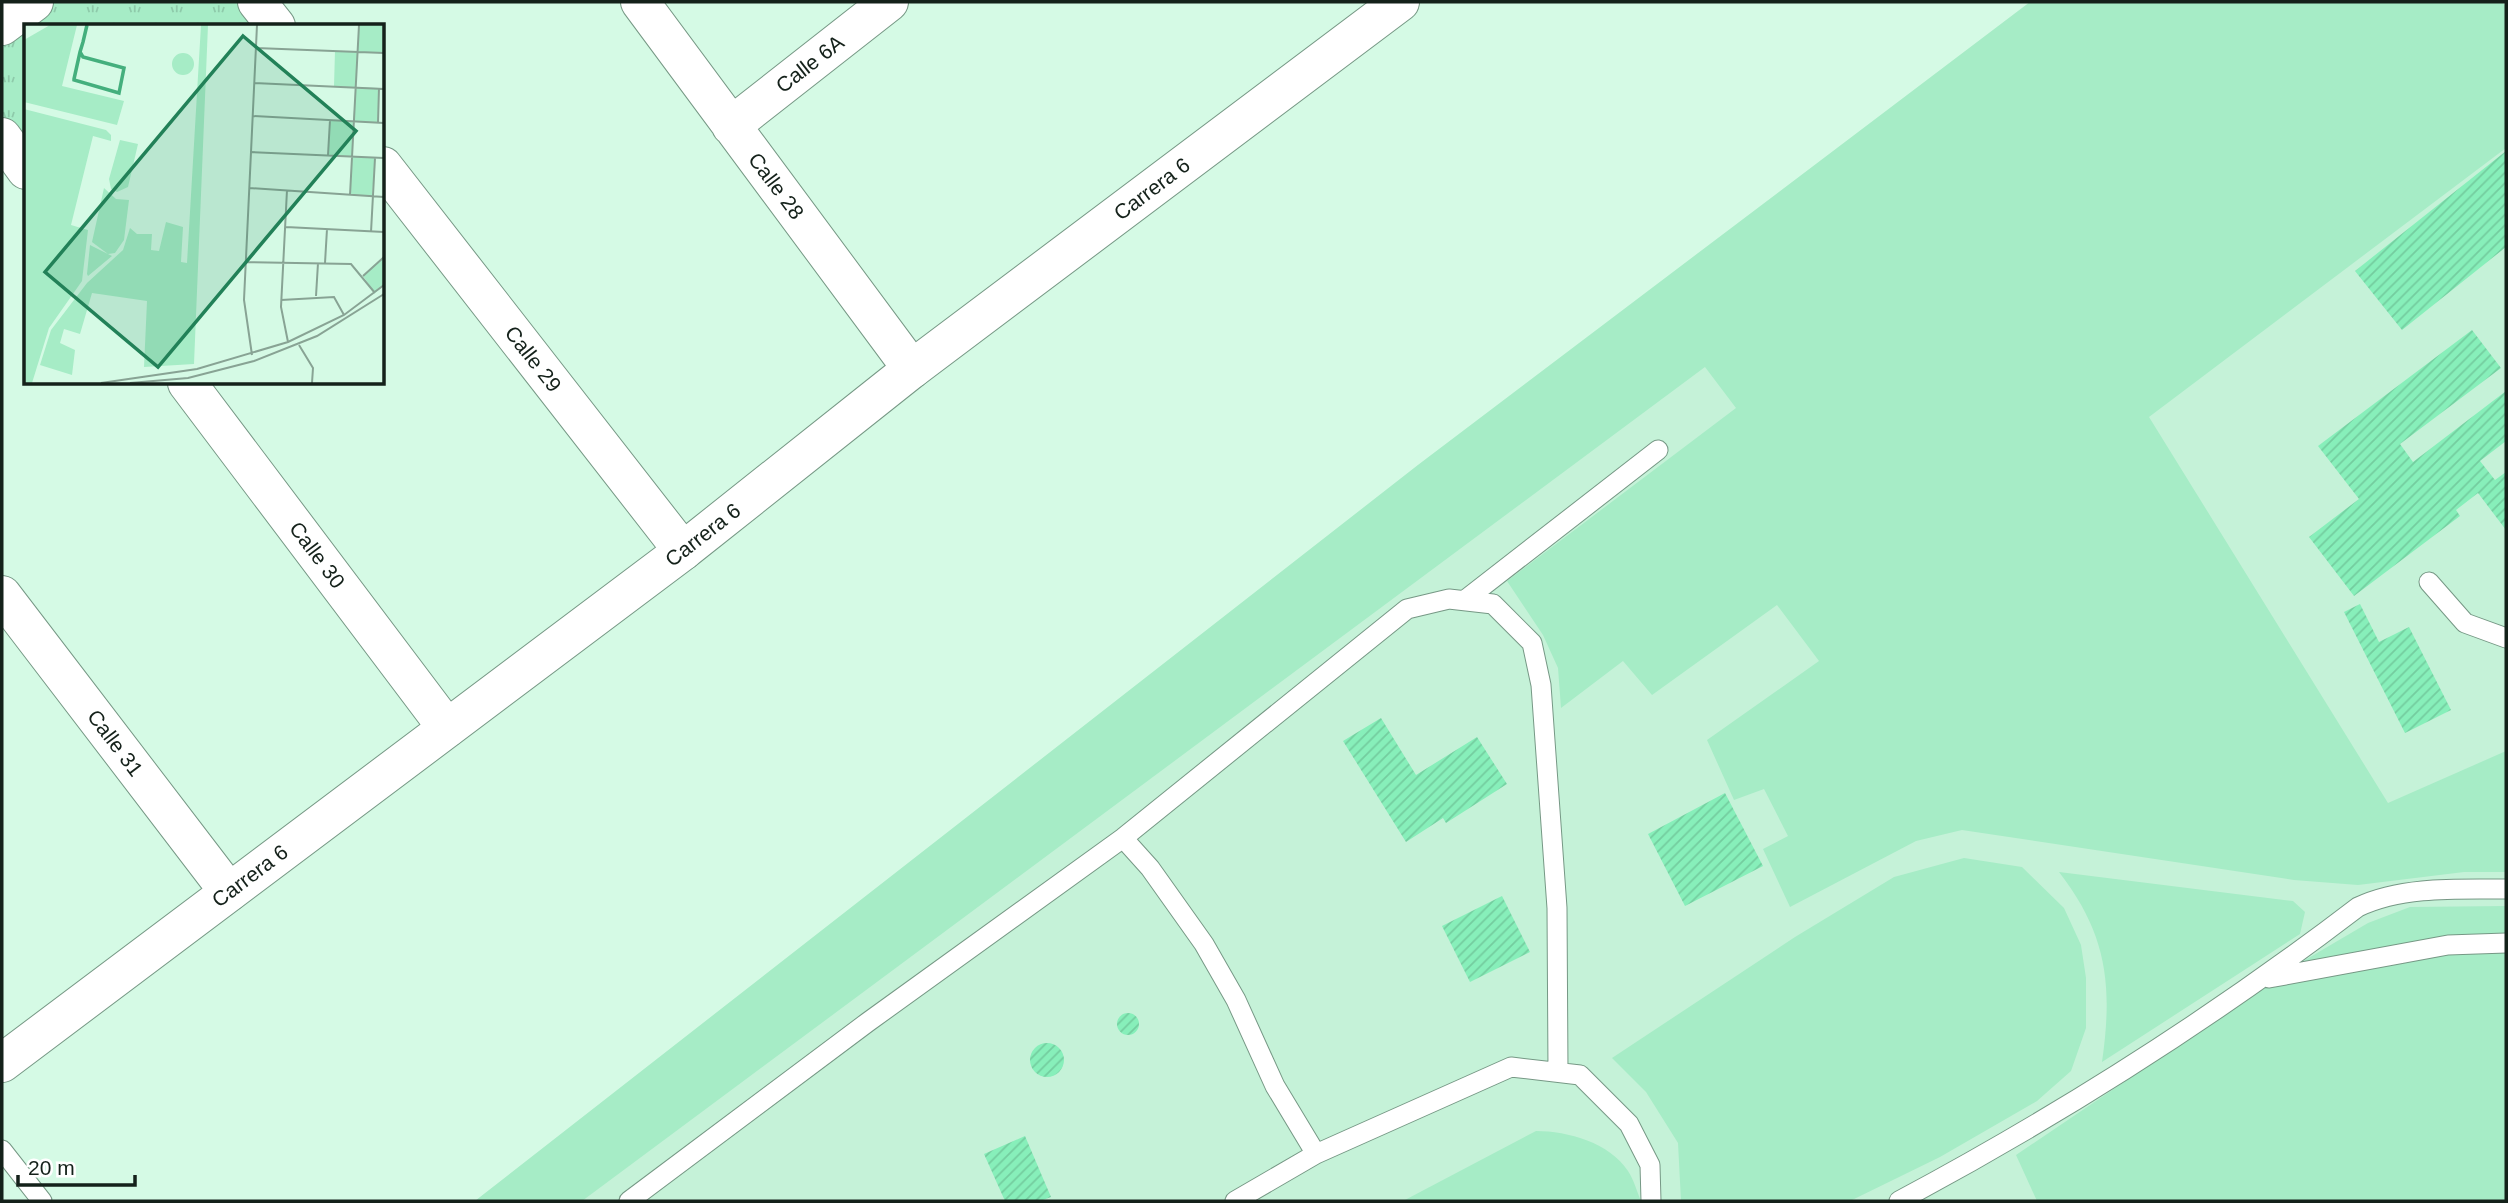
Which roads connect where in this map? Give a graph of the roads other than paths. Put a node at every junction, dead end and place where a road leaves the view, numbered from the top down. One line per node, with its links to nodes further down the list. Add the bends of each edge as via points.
1 (34, 2): 7 (street)
2 (257, 2): 6 (street)
3 (640, 2): 8 (street, Calle 28)
4 (889, 2): 8 (street, Calle 6A)
5 (1393, 4): 12 (street, Carrera 6)
6 (274, 24)
7 (2, 26)
8 (731, 127): 12 (street, Calle 28)
9 (2, 137): 10 (street)
10 (24, 167)
11 (385, 169): 15 (street, Calle 29)
12 (912, 369): 15 (street, Carrera 6)
13 (189, 385): 20 (street, Calle 30)
14 (1658, 450): 18 (lane)
15 (682, 551): 20 (street, Carrera 6)
16 (2429, 582): 19 (lane, via 2465,624)
17 (2, 595): 23 (street, Calle 31)
18 (1465, 600): 21 (lane, via 1449,599 1408,610); 27 (lane, via 1493,604 1532,643 1541,685 1557,908)
19 (2506, 638)
20 (447, 727): 23 (street, Carrera 6)
21 (1123, 838): 29 (lane, via 1204,944 1236,1000 1275,1086); 31 (lane)
22 (2506, 889): 25 (lane, via 2454,889 2378,898 2358,907)
23 (229, 892): 26 (street, Carrera 6)
24 (2506, 943): 25 (lane, via 2448,946)
25 (2263, 979): 34 (lane, via 2040,1123)
26 (3, 1061)
27 (1558, 1070): 29 (lane, via 1511,1067); 33 (lane, via 1580,1075 1629,1124 1650,1165)
28 (2, 1150): 30 (lane)
29 (1317, 1154): 32 (lane)
30 (42, 1201)
31 (629, 1201)
32 (1235, 1201)
33 (1651, 1201)
34 (1899, 1201)

